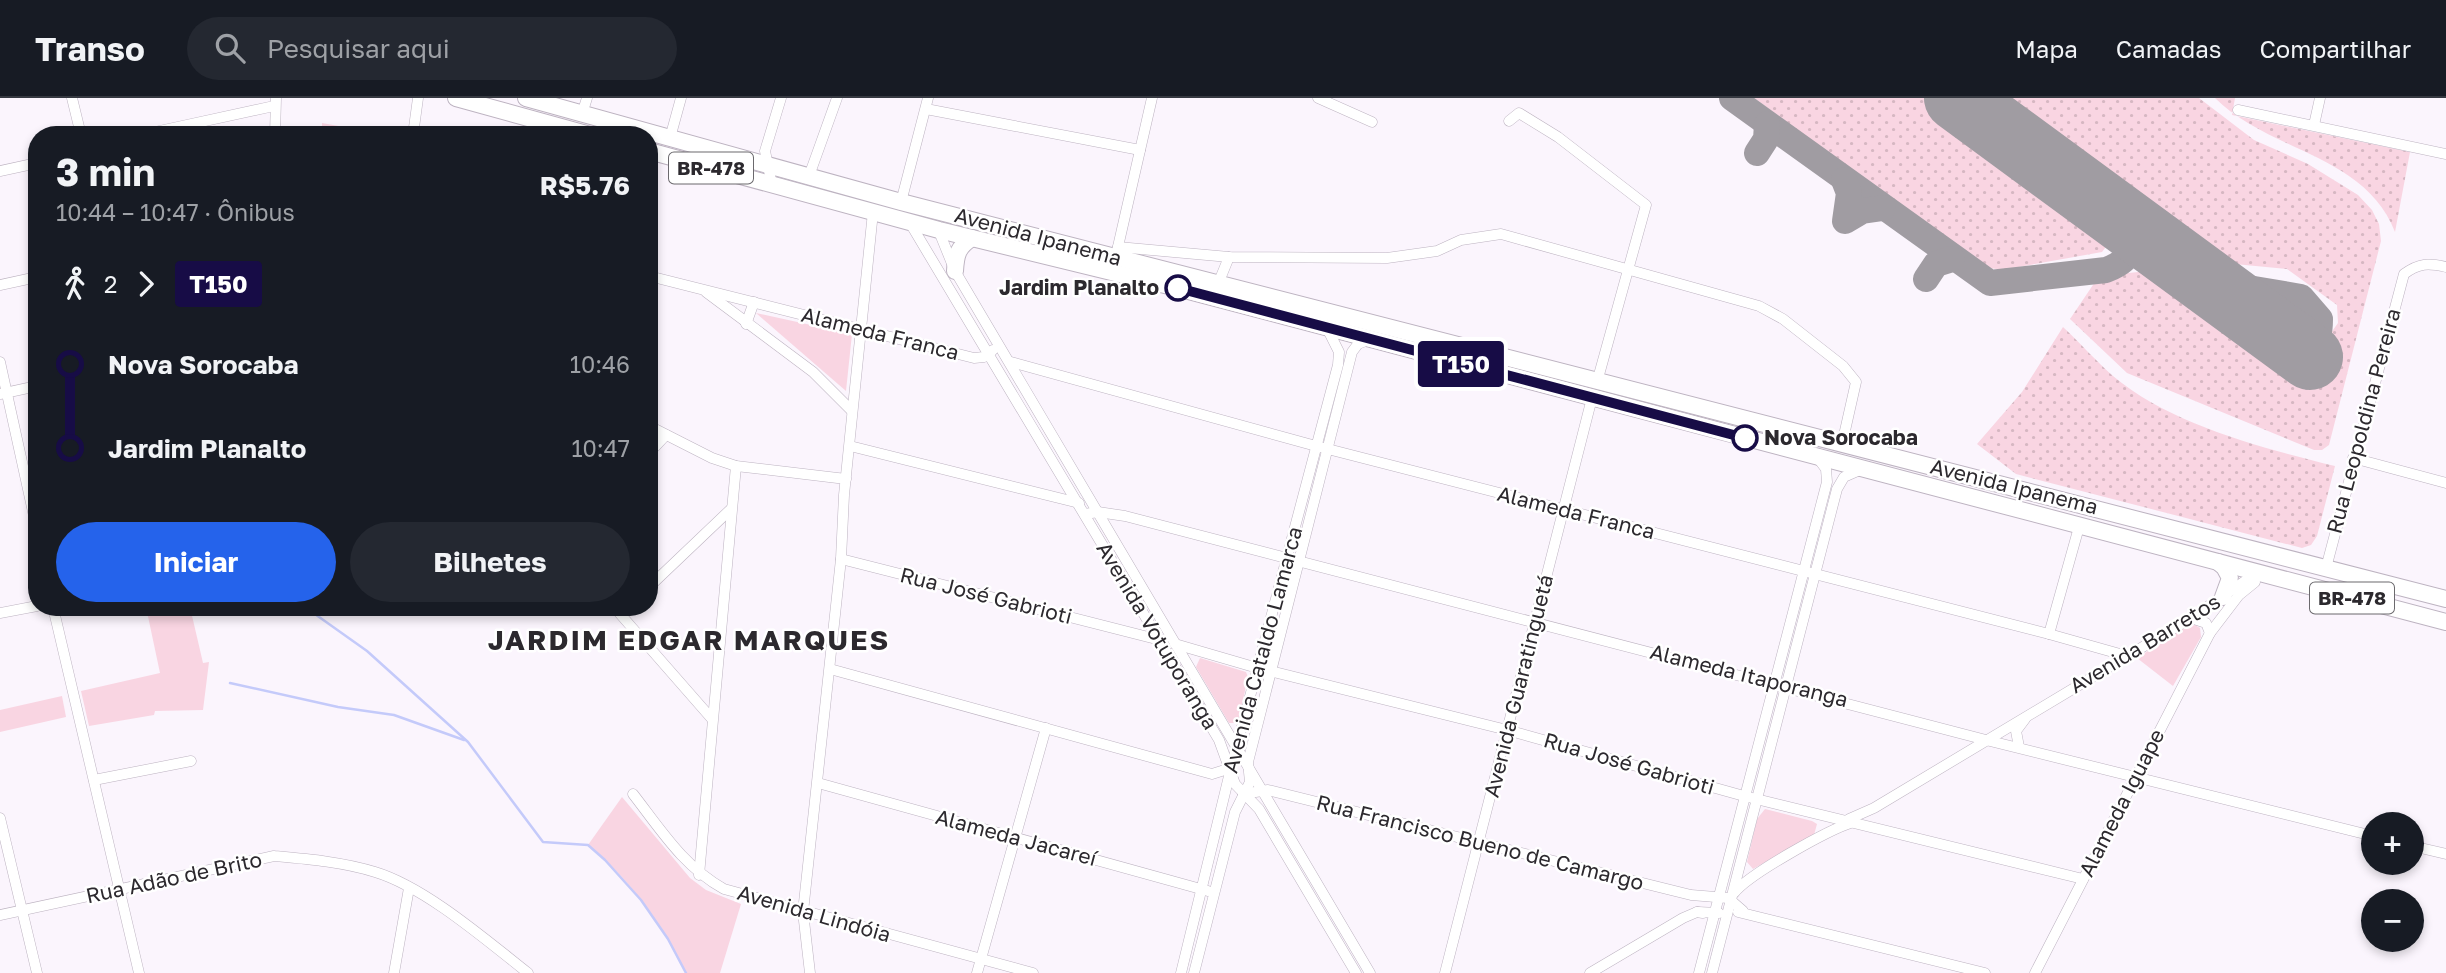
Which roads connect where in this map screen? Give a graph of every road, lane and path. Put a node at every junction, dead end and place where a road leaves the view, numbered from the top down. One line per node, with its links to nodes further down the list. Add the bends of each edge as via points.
1 (72, 98): 18 (street)
2 (418, 98): 21 (street)
3 (456, 98): 22 (main road)
4 (528, 98): 13 (main road, Avenida Ipanema / BR-478)
5 (681, 98): 25 (street)
6 (781, 98): 30 (street, via 765,150)
7 (836, 98): 32 (street)
8 (1152, 98): 26 (street)
9 (1318, 98): 16 (street)
10 (2320, 98): 17 (street)
11 (275, 102): 19 (street); 20 (street)
12 (927, 104): 26 (street); 34 (street)
13 (584, 106): 23 (main road, Avenida Ipanema / BR-478)
14 (2238, 110): 17 (street)
15 (1509, 121): 43 (street, via 1519,113 1646,205)
16 (1372, 122)
17 (2314, 125): 28 (street)
18 (79, 126)
19 (178, 126)
20 (275, 126)
21 (414, 126)
22 (557, 126)
23 (638, 126)
24 (658, 134): 25 (main road, Avenida Ipanema / BR-478)
25 (670, 138): 30 (main road, Avenida Ipanema / BR-478)
26 (1140, 150): 40 (street)
27 (658, 153): 33 (main road, Avenida Ipanema / BR-478)
28 (2446, 154)
29 (28, 165): 31 (street)
30 (768, 165): 32 (main road, Avenida Ipanema / BR-478); 33 (street)
31 (0, 171)
32 (809, 176): 34 (main road, Avenida Ipanema / BR-478)
33 (772, 185): 36 (main road, Avenida Ipanema / BR-478)
34 (901, 202): 35 (main road, Avenida Ipanema / BR-478)
35 (930, 209): 38 (street, Avenida Votuporanga); 40 (main road, Avenida Ipanema / BR-478)
36 (873, 212): 37 (main road, Avenida Ipanema / BR-478); 52 (street)
37 (910, 222): 38 (main road, Avenida Ipanema / BR-478); 56 (street, Avenida Votuporanga)
38 (939, 230): 39 (main road, Avenida Ipanema / BR-478); 44 (street, Avenida Votuporanga)
39 (972, 238): 44 (main road, via 960,246); 53 (main road, Avenida Ipanema / BR-478)
40 (1116, 252): 41 (street); 47 (main road, Avenida Ipanema / BR-478)
41 (1229, 257): 43 (street, via 1387,258 1501,234); 47 (street)
42 (2446, 267): 74 (street, Rua Leopoldina Pereira, via 2427,263 2404,274)
43 (1628, 269): 60 (street); 69 (street, via 1759,306 1843,366 1856,382)
44 (955, 271): 55 (street, Avenida Votuporanga)
45 (658, 278): 49 (street, Alameda Franca)
46 (28, 279): 48 (street)
47 (1218, 284): 60 (main road, Avenida Ipanema / BR-478)
48 (0, 285)
49 (703, 290): 50 (street, Alameda Franca); 51 (street, Alameda Franca)
50 (754, 302): 51 (street); 52 (street, Alameda Franca)
51 (746, 324): 65 (street, Alameda Franca, via 813,372)
52 (861, 328): 56 (street, Alameda Franca, via 974,358); 65 (street)
53 (1328, 330): 54 (main road, Avenida Ipanema / BR-478); 71 (street, Avenida Cataldo Lamarca, via 1339,352 1338,365)
54 (1368, 340): 64 (main road, Avenida Ipanema / BR-478); 72 (street, Avenida Cataldo Lamarca, via 1352,352)
55 (998, 341): 56 (street, Alameda Franca); 58 (street, Avenida Votuporanga)
56 (989, 354): 78 (street, Avenida Votuporanga)
57 (0, 362): 63 (street)
58 (1011, 362): 59 (street, Alameda Franca); 62 (street, Avenida Votuporanga)
59 (1049, 374): 62 (street, via 1030,382); 71 (street, Alameda Franca)
60 (1597, 382): 69 (main road, Avenida Ipanema / BR-478)
61 (28, 388): 63 (street)
62 (1028, 392): 82 (street, Avenida Votuporanga)
63 (4, 393): 80 (street)
64 (1592, 398): 73 (main road, Avenida Ipanema / BR-478); 85 (street, Avenida Guaratinguetá)
65 (852, 411): 70 (street)
66 (658, 431): 67 (street)
67 (666, 435): 68 (street); 75 (street)
68 (658, 443)
69 (1842, 444): 91 (main road, Avenida Ipanema / BR-478)
70 (850, 446): 77 (street); 81 (street)
71 (1317, 446): 72 (street, Alameda Franca); 90 (street, Avenida Cataldo Lamarca)
72 (1328, 449): 85 (street, Alameda Franca); 90 (street, Avenida Cataldo Lamarca)
73 (1817, 457): 76 (main road, Avenida Ipanema / BR-478); 94 (street, via 1826,470 1827,482)
74 (2353, 458): 79 (street); 93 (street, Rua Leopoldina Pereira)
75 (736, 466): 77 (street); 83 (street)
76 (1867, 470): 87 (main road, Avenida Ipanema / BR-478); 96 (street, via 1844,477 1837,489)
77 (846, 479): 89 (street)
78 (1067, 483): 81 (street, via 1065,492); 84 (street, Avenida Votuporanga)
79 (2446, 483)
80 (28, 493)
81 (1054, 498): 84 (street)
82 (1094, 504): 84 (street, Avenida Votuporanga); 84 (street, via 1083,496); 86 (street, Alameda Itaporanga); 88 (street, Avenida Votuporanga)
83 (731, 509): 97 (street); 121 (street)
84 (1082, 509): 104 (street, Avenida Votuporanga)
85 (1564, 510): 94 (street, Alameda Franca); 106 (street, Avenida Guaratinguetá)
86 (1125, 516): 88 (street, via 1115,525); 90 (street, Alameda Itaporanga)
87 (2079, 527): 92 (main road, Avenida Ipanema / BR-478); 110 (street)
88 (1112, 537): 112 (street, Avenida Votuporanga)
89 (841, 559): 108 (street, Rua José Gabrioti); 116 (street)
90 (1293, 559): 106 (street, Alameda Itaporanga); 117 (street, Avenida Cataldo Lamarca)
91 (2295, 559): 93 (main road, Avenida Ipanema / BR-478); 95 (main road, via 2279,561)
92 (2218, 562): 95 (main road, Avenida Ipanema / BR-478); 98 (main road, via 2230,578)
93 (2326, 568): 99 (main road, Avenida Ipanema / BR-478)
94 (1802, 570): 96 (street, Alameda Franca); 118 (street)
95 (2263, 573): 98 (street, Avenida Barretos); 107 (main road, Avenida Ipanema / BR-478); 109 (street, Alameda Iguape)
96 (1816, 574): 110 (street, Alameda Franca); 119 (street)
97 (658, 578)
98 (2223, 597): 105 (street, Avenida Barretos)
99 (2446, 599)
100 (28, 608): 101 (street)
101 (0, 613)
102 (56, 616): 136 (street)
103 (626, 616): 121 (street)
104 (1147, 617): 108 (street, via 1142,629); 111 (street, Avenida Votuporanga)
105 (2191, 618): 109 (street, via 2206,623); 114 (street, Avenida Barretos)
106 (1534, 621): 118 (street, Alameda Itaporanga); 125 (street, Avenida Guaratinguetá)
107 (2446, 622)
108 (1132, 632): 111 (street, Rua José Gabrioti)
109 (2210, 633): 135 (street, Alameda Iguape)
110 (2049, 634): 113 (street, Alameda Franca)
111 (1160, 640): 130 (street, Avenida Votuporanga)
112 (1175, 644): 117 (street, Rua José Gabrioti); 124 (street, Avenida Votuporanga)
113 (2104, 650): 114 (street, Alameda Franca); 115 (street)
114 (2127, 656): 115 (street, Avenida Barretos)
115 (2108, 667): 120 (street, Avenida Barretos)
116 (830, 669): 123 (street); 137 (street)
117 (1265, 670): 122 (street, Avenida Cataldo Lamarca); 125 (street, Rua José Gabrioti); 133 (street, Avenida Cataldo Lamarca)
118 (1773, 683): 119 (street, Alameda Itaporanga); 142 (street)
119 (1787, 687): 126 (street, Alameda Itaporanga); 143 (street)
120 (2030, 713): 127 (street, Avenida Barretos); 129 (street, via 2016,731)
121 (712, 719): 156 (street)
122 (1243, 724): 124 (street, via 1237,730); 128 (street, Avenida Cataldo Lamarca)
123 (1045, 727): 134 (street); 152 (street)
124 (1227, 728): 128 (street, Avenida Votuporanga)
125 (1507, 730): 142 (street, Rua José Gabrioti); 153 (street, Avenida Guaratinguetá)
126 (1962, 733): 127 (street, Alameda Itaporanga); 131 (street, via 1968,744)
127 (1986, 740): 129 (street, Alameda Itaporanga); 131 (street, Avenida Barretos)
128 (1237, 746): 133 (street, Avenida Cataldo Lamarca)
129 (2019, 747): 135 (street, Alameda Itaporanga)
130 (1224, 749): 133 (street, Avenida Votuporanga); 134 (street, via 1221,767)
131 (1964, 753): 149 (street, Avenida Barretos)
132 (191, 761): 136 (street)
133 (1239, 761): 134 (street, via 1218,774); 138 (street, Avenida Votuporanga); 140 (street, Avenida Votuporanga); 140 (street, Avenida Cataldo Lamarca, via 1250,782); 160 (street, Avenida Cataldo Lamarca)
134 (1209, 773)
135 (2137, 776): 150 (street, Alameda Itaporanga); 157 (street, Alameda Iguape)
136 (94, 780): 158 (street)
137 (818, 783): 152 (street, Alameda Jacareí); 167 (street)
138 (1263, 789): 140 (street, Rua Francisco Bueno de Camargo); 141 (street, Rua Francisco Bueno de Camargo); 146 (street, Avenida Votuporanga)
139 (633, 794): 156 (street, Avenida Lindóia)
140 (1242, 794): 144 (street, Avenida Votuporanga); 145 (street, Avenida Cataldo Lamarca)
141 (1286, 794): 146 (street, via 1277,802); 153 (street, Rua Francisco Bueno de Camargo)
142 (1744, 796): 143 (street, Rua José Gabrioti); 163 (street)
143 (1756, 798): 147 (street, Rua José Gabrioti); 164 (street)
144 (1255, 805): 145 (street, Avenida Cataldo Lamarca, via 1246,804); 185 (street, Avenida Votuporanga)
145 (1235, 812): 161 (street, Avenida Cataldo Lamarca)
146 (1276, 813): 186 (street, Avenida Votuporanga)
147 (1822, 814): 149 (street, Rua José Gabrioti); 151 (street)
148 (0, 818): 166 (street)
149 (1852, 820): 151 (street, Avenida Barretos); 157 (street, Rua José Gabrioti)
150 (2361, 833)
151 (1823, 836): 164 (street, Avenida Barretos, via 1748,880)
152 (1015, 838): 160 (street, Alameda Jacareí); 174 (street)
153 (1479, 843): 162 (street, Rua Francisco Bueno de Camargo); 187 (street, Avenida Guaratinguetá)
154 (2424, 849): 155 (street)
155 (2446, 854)
156 (699, 875): 167 (street, Avenida Lindóia, via 724,889)
157 (2083, 879): 192 (street, Alameda Iguape)
158 (120, 887): 159 (street, Rua Adão de Brito, via 274,856 376,872); 166 (street, Rua Adão de Brito); 177 (street)
159 (409, 888): 178 (street); 179 (street, Rua Adão de Brito)
160 (1202, 889): 161 (street, Alameda Jacareí); 183 (street, Avenida Cataldo Lamarca)
161 (1215, 893): 184 (street, Avenida Cataldo Lamarca)
162 (1686, 894): 163 (street, Rua Francisco Bueno de Camargo); 172 (street, via 1690,909)
163 (1718, 897): 164 (street, Rua Francisco Bueno de Camargo); 169 (street)
164 (1731, 898): 165 (street); 170 (street)
165 (1743, 911): 170 (street); 175 (street)
166 (22, 912): 171 (street, Rua Adão de Brito); 176 (street)
167 (803, 912): 174 (street, Avenida Lindóia); 180 (street)
168 (1697, 912): 169 (street); 172 (street); 173 (street)
169 (1715, 912): 170 (street); 173 (street)
170 (1728, 914): 190 (street)
171 (0, 915)
172 (1683, 918): 188 (street)
173 (1712, 923): 189 (street)
174 (981, 960): 181 (street); 182 (street, Avenida Lindóia)
175 (1966, 971): 191 (street)
176 (37, 973)
177 (139, 973)
178 (394, 973)
179 (527, 973)
180 (810, 973)
181 (977, 973)
182 (1033, 973)
183 (1181, 973)
184 (1194, 973)
185 (1356, 973)
186 (1370, 973)
187 (1445, 973)
188 (1590, 973)
189 (1699, 973)
190 (1712, 973)
191 (1985, 973)
192 (2035, 973)

